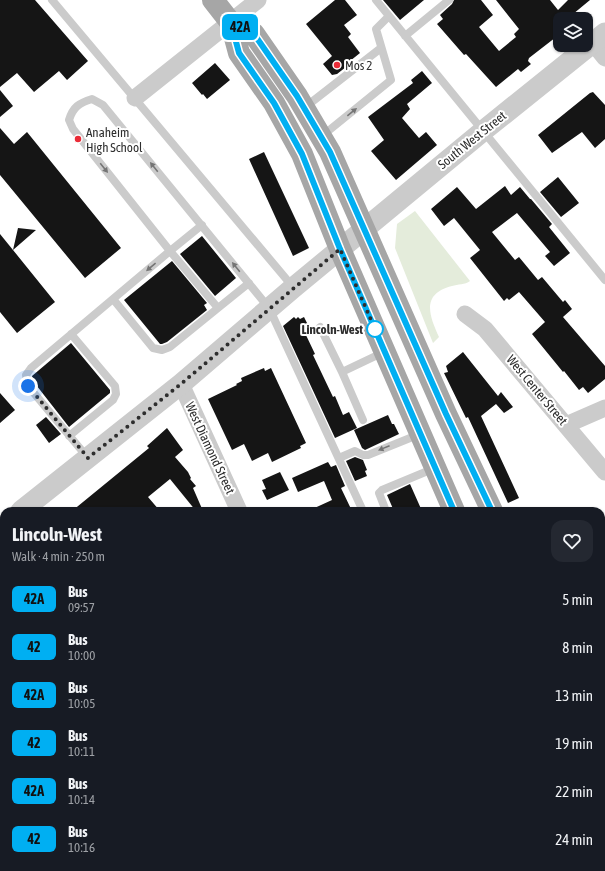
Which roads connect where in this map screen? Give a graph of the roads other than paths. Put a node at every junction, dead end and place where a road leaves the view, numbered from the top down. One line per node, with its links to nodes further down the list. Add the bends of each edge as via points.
1 (52, 0): 11 (lane)
2 (213, 0): 7 (main road)
3 (258, 0): 7 (street)
4 (376, 0): 6 (lane)
5 (449, 0): 8 (lane)
6 (389, 16): 8 (lane); 10 (lane, via 376,29)
7 (231, 23): 11 (street); 12 (main road, via 254,34); 17 (main road, via 239,53 274,103 302,154)
8 (405, 36): 13 (lane)
9 (601, 45): 13 (street, South West Street)
10 (381, 48): 12 (lane); 14 (lane, one-way to 10, via 391,80)
11 (135, 98): 21 (lane)
12 (304, 108): 14 (main road)
13 (483, 131): 16 (street, South West Street); 19 (lane)
14 (321, 136): 16 (main road)
15 (202, 225): 18 (lane); 18 (lane, one-way to 18, via 103,105 92,99 80,102 72,110 69,120 73,129); 20 (lane, one-way to 15)
16 (365, 229): 17 (street, South West Street); 45 (main road, via 446,414)
17 (340, 249): 21 (street, South West Street); 28 (main road)
18 (170, 251): 22 (lane, one-way to 22); 23 (lane)
19 (605, 280)
20 (249, 283): 23 (lane); 24 (lane)
21 (293, 288): 24 (street, South West Street)
22 (113, 299): 23 (lane, via 153,348 162,350 170,347); 27 (lane)
23 (218, 308)
24 (269, 308): 30 (street, South West Street); 37 (lane)
25 (465, 314): 33 (street, West Center Street, via 485,329)
26 (320, 327): 29 (lane)
27 (71, 334): 35 (lane, via 31,368 26,376 28,386); 35 (lane, via 115,386 116,394 113,400)
28 (385, 352): 29 (lane); 34 (main road)
29 (342, 372): 32 (lane)
30 (181, 384): 36 (street, South West Street); 41 (street, West Diamond Street)
31 (605, 408): 33 (street)
32 (363, 420)
33 (566, 425): 39 (street, West Center Street)
34 (421, 434): 37 (lane, one-way to 37, via 368,455 355,451); 38 (main road)
35 (69, 436): 36 (lane)
36 (88, 458): 40 (street, South West Street)
37 (339, 458): 42 (lane)
38 (435, 468): 43 (lane, via 382,490 379,493); 44 (main road)
39 (605, 472)
40 (26, 507)
41 (237, 507)
42 (361, 507)
43 (384, 507)
44 (452, 507)
45 (490, 507)

